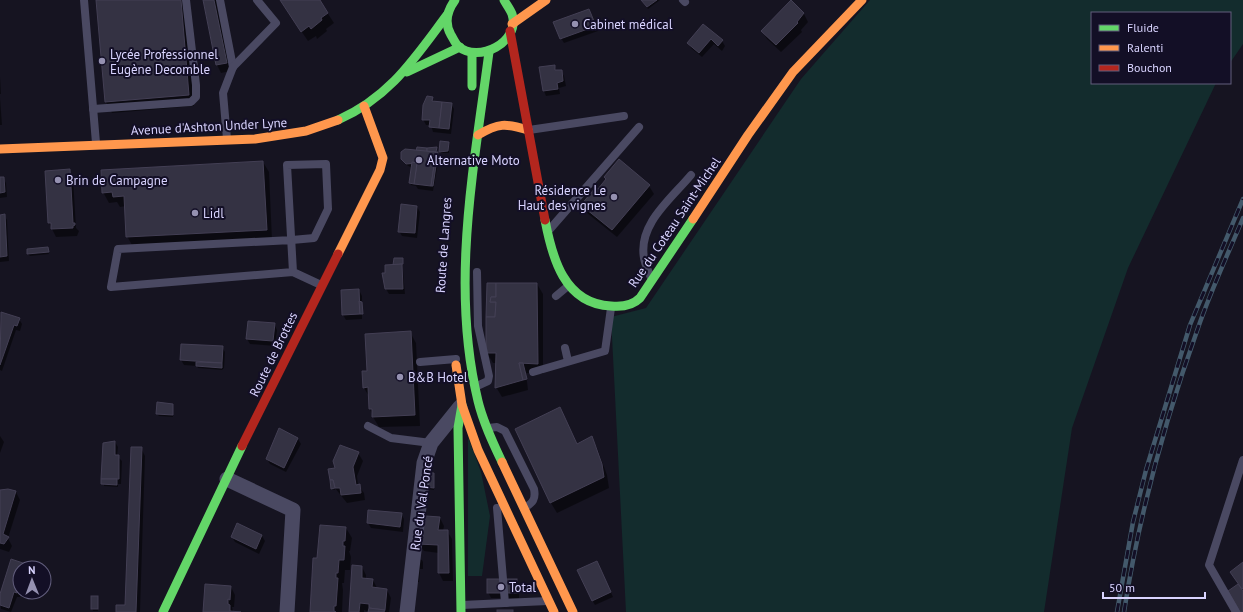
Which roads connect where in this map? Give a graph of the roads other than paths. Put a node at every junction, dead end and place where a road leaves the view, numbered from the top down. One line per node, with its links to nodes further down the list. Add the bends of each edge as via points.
1 (84, 0): 19 (lane)
2 (186, 0): 19 (lane, via 196,97 191,102)
3 (220, 0): 14 (lane)
4 (256, 0): 14 (lane, via 276,23)
5 (455, 0): 9 (street, Avenue d'Ashton Under Lyne)
6 (504, 0): 10 (street, Rue du Coteau Saint-Michel, via 510,8)
7 (546, 0): 10 (street)
8 (862, 0): 32 (street, Rue du Coteau Saint-Michel, via 792,72)
9 (447, 15): 11 (street, via 450,35); 16 (street, Avenue d'Ashton Under Lyne)
10 (511, 27): 12 (street, via 507,39); 15 (street, Rue du Coteau Saint-Michel)
11 (460, 48): 13 (street); 16 (street, Avenue d'Ashton Under Lyne)
12 (492, 50): 13 (street); 15 (street); 23 (street, Route de Langres)
13 (472, 52): 17 (street)
14 (233, 67): 24 (lane, via 223,93)
15 (517, 69): 22 (street, Rue du Coteau Saint-Michel)
16 (402, 75): 18 (street, Avenue d'Ashton Under Lyne, via 377,98)
17 (471, 97)
18 (364, 106): 24 (street, Avenue d'Ashton Under Lyne, via 334,123 302,133); 34 (street, Route de Brottes, via 370,116 383,158 380,170)
19 (93, 109): 25 (lane)
20 (624, 116): 22 (lane)
21 (639, 127): 28 (lane)
22 (528, 130): 23 (street, via 501,123); 28 (street, Rue du Coteau Saint-Michel)
23 (478, 135): 39 (street, Route de Langres, via 464,272)
24 (227, 140): 25 (street, Avenue d'Ashton Under Lyne)
25 (96, 144): 26 (street, Avenue d'Ashton Under Lyne)
26 (0, 149)
27 (691, 175): 32 (lane, via 648,225 643,241 644,258)
28 (547, 232): 33 (street, Rue du Coteau Saint-Michel, via 556,267)
29 (292, 240): 29 (lane, via 314,238 328,209 326,164 287,165); 30 (lane); 30 (lane, via 118,249 111,287)
30 (293, 272): 34 (lane)
31 (477, 272): 43 (lane, via 478,326 488,376 485,384)
32 (652, 281): 36 (street, Rue du Coteau Saint-Michel, via 636,302)
33 (569, 285): 35 (lane); 36 (street, Rue du Coteau Saint-Michel, via 580,297 591,303)
34 (322, 286): 50 (street, Route de Brottes)
35 (556, 296)
36 (611, 307): 40 (lane, via 605,350)
37 (565, 348): 40 (lane)
38 (455, 356): 39 (lane); 41 (lane); 44 (street)
39 (469, 358): 43 (street, Route de Langres)
40 (568, 361): 42 (lane)
41 (420, 362)
42 (534, 372)
43 (475, 387): 44 (lane); 47 (street, Route de Langres)
44 (460, 389): 45 (street)
45 (462, 405): 48 (street, Rue du Val Poncé); 52 (street); 57 (street, via 458,428)
46 (368, 426): 48 (lane, via 391,438)
47 (488, 428): 51 (street, Route de Langres); 53 (lane, via 497,427 505,431 534,489 535,497 532,503)
48 (431, 443): 60 (street, Rue du Val Poncé, via 424,463)
49 (1243, 460): 63 (lane, via 1209,565)
50 (227, 479): 58 (street, Route de Brottes); 59 (street, via 293,510)
51 (509, 480): 52 (lane); 53 (street, Route de Langres)
52 (495, 488): 54 (street); 56 (lane)
53 (524, 508): 54 (lane); 62 (street, Route de Langres)
54 (508, 517): 55 (street)
55 (549, 602): 56 (lane); 61 (street)
56 (505, 603): 57 (lane)
57 (461, 608)
58 (163, 612)
59 (287, 612)
60 (407, 612)
61 (554, 612)
62 (573, 612)
63 (1236, 612)

